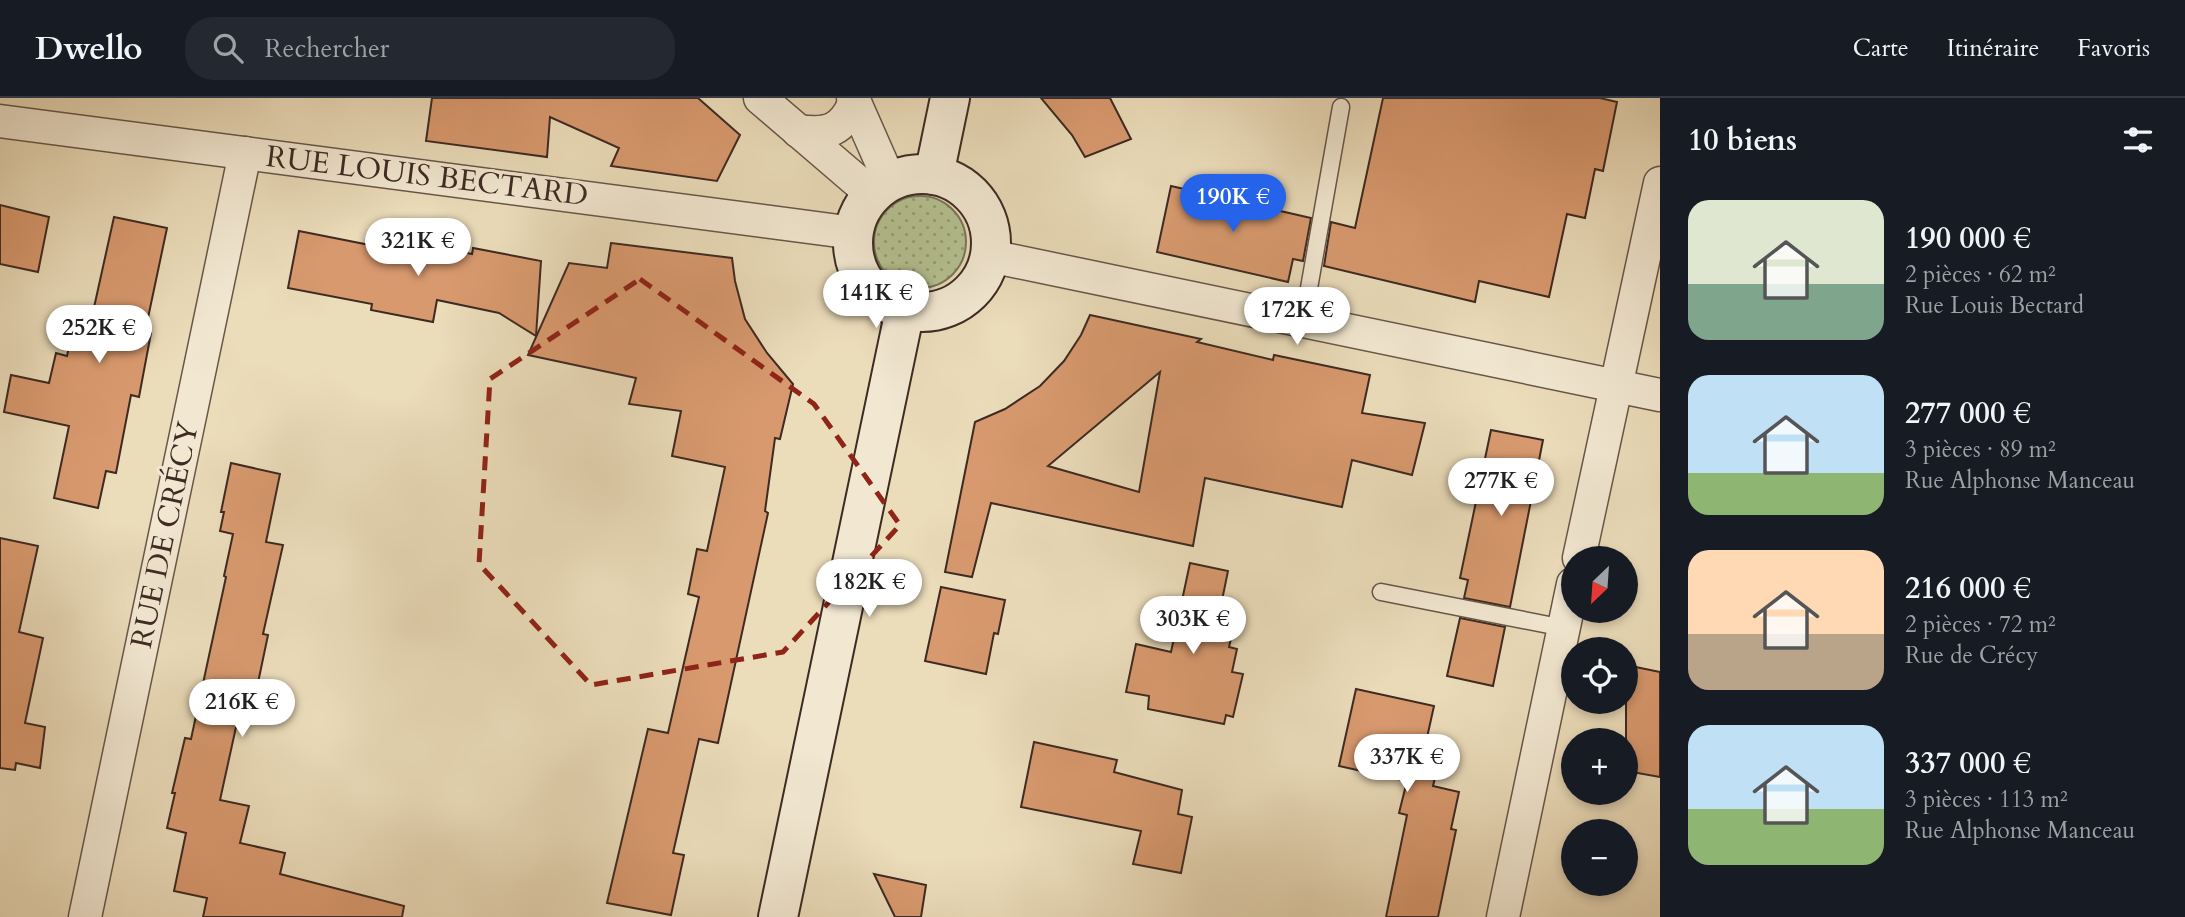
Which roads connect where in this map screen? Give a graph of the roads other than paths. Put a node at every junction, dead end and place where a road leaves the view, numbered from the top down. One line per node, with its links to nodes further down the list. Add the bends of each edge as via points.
1 (760, 98): 6 (street)
2 (950, 98): 8 (main road)
3 (854, 100): 6 (street, via 848,117 829,131); 10 (street)
4 (1341, 107): 14 (lane)
5 (0, 121): 7 (street, RUE LOUIS BECTARD)
6 (798, 131): 10 (street)
7 (245, 153): 11 (street, RUE LOUIS BECTARD); 21 (street, RUE DE CRÉCY)
8 (934, 175): 10 (main road, via 911,175); 12 (main road, via 955,181 985,213 991,234)
9 (1660, 183): 15 (street)
10 (881, 188): 11 (main road, via 860,212)
11 (853, 233): 13 (main road, via 859,272 886,302)
12 (990, 256): 13 (main road, via 983,277 969,295 950,307 928,312); 14 (street)
13 (905, 310): 22 (main road)
14 (1303, 322): 15 (street)
15 (1615, 386): 16 (street); 17 (street)
16 (1660, 396)
17 (1581, 546)
18 (1381, 592): 20 (lane)
19 (1565, 623): 20 (street)
20 (1564, 628): 23 (street)
21 (85, 917)
22 (778, 917)
23 (1503, 917)

